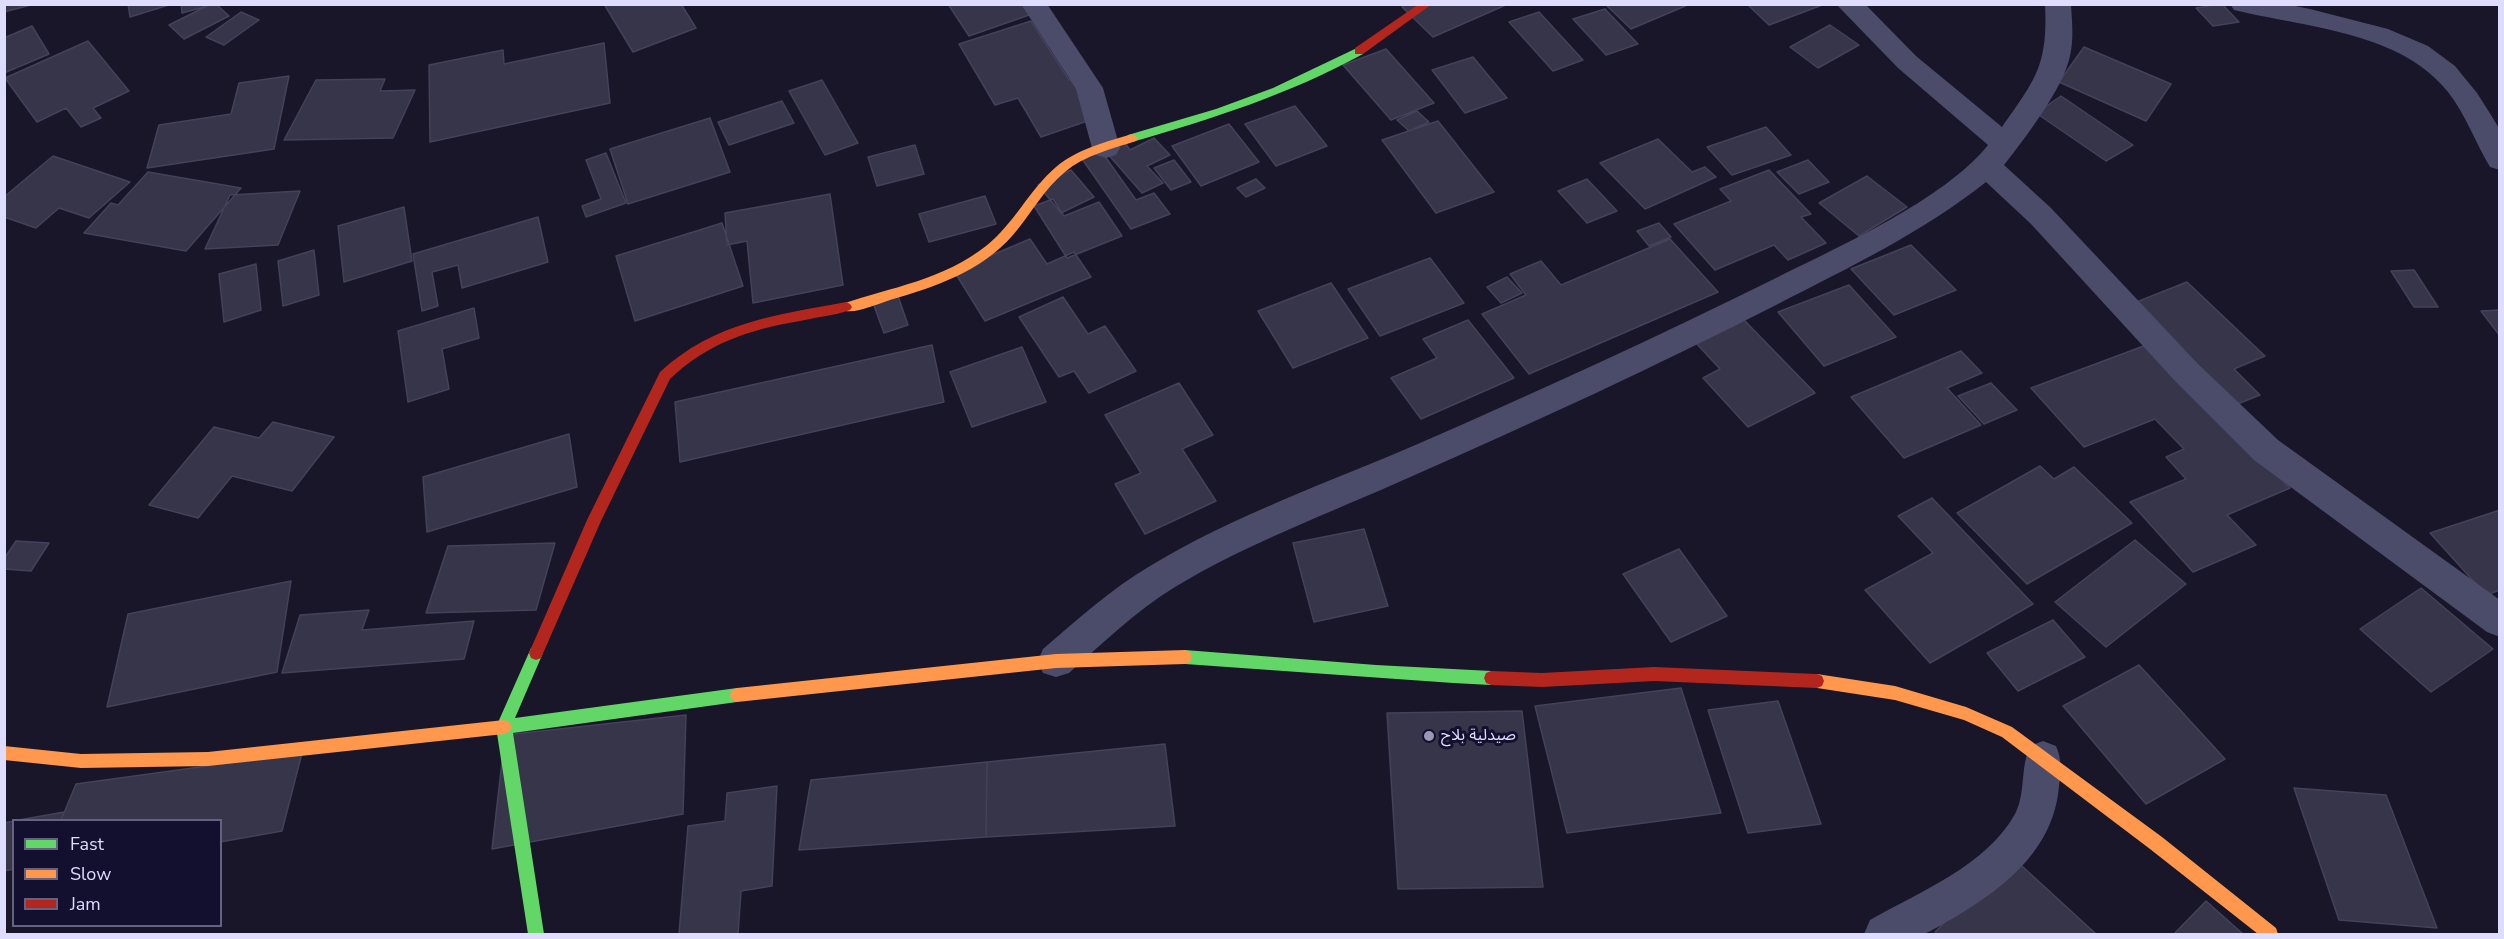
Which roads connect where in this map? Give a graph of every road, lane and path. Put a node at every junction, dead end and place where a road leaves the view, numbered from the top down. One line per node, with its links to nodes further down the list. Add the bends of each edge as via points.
1 (1034, 4): 6 (street, via 1089,88)
2 (1426, 4): 6 (street, via 1362,50 1324,69 1255,99)
3 (1850, 4): 7 (street)
4 (2058, 4): 7 (street, via 2059,45 2054,69)
5 (2243, 4): 8 (street, via 2376,35 2421,52 2440,67 2482,120)
6 (1106, 148): 11 (street, via 1060,170 1007,236 986,255 960,268 862,303 743,328 711,339 678,362 665,376 594,520)
7 (1995, 155): 9 (street, via 2041,216 2195,381 2266,450); 10 (street, via 1939,201 1848,255 1555,398 1278,518 1160,578)
8 (2499, 160)
9 (2499, 621)
10 (1056, 661): 11 (street, via 743,694); 13 (street, via 1183,657 1449,677 1542,680 1654,674 1813,680 1895,693 1966,714 2007,732)
11 (504, 727): 12 (street, via 208,759 81,761); 14 (street)
12 (4, 753)
13 (2043, 759): 15 (street, via 2038,804 2025,835 2009,855 1972,884); 16 (street)
14 (536, 934)
15 (1884, 934)
16 (2270, 934)

